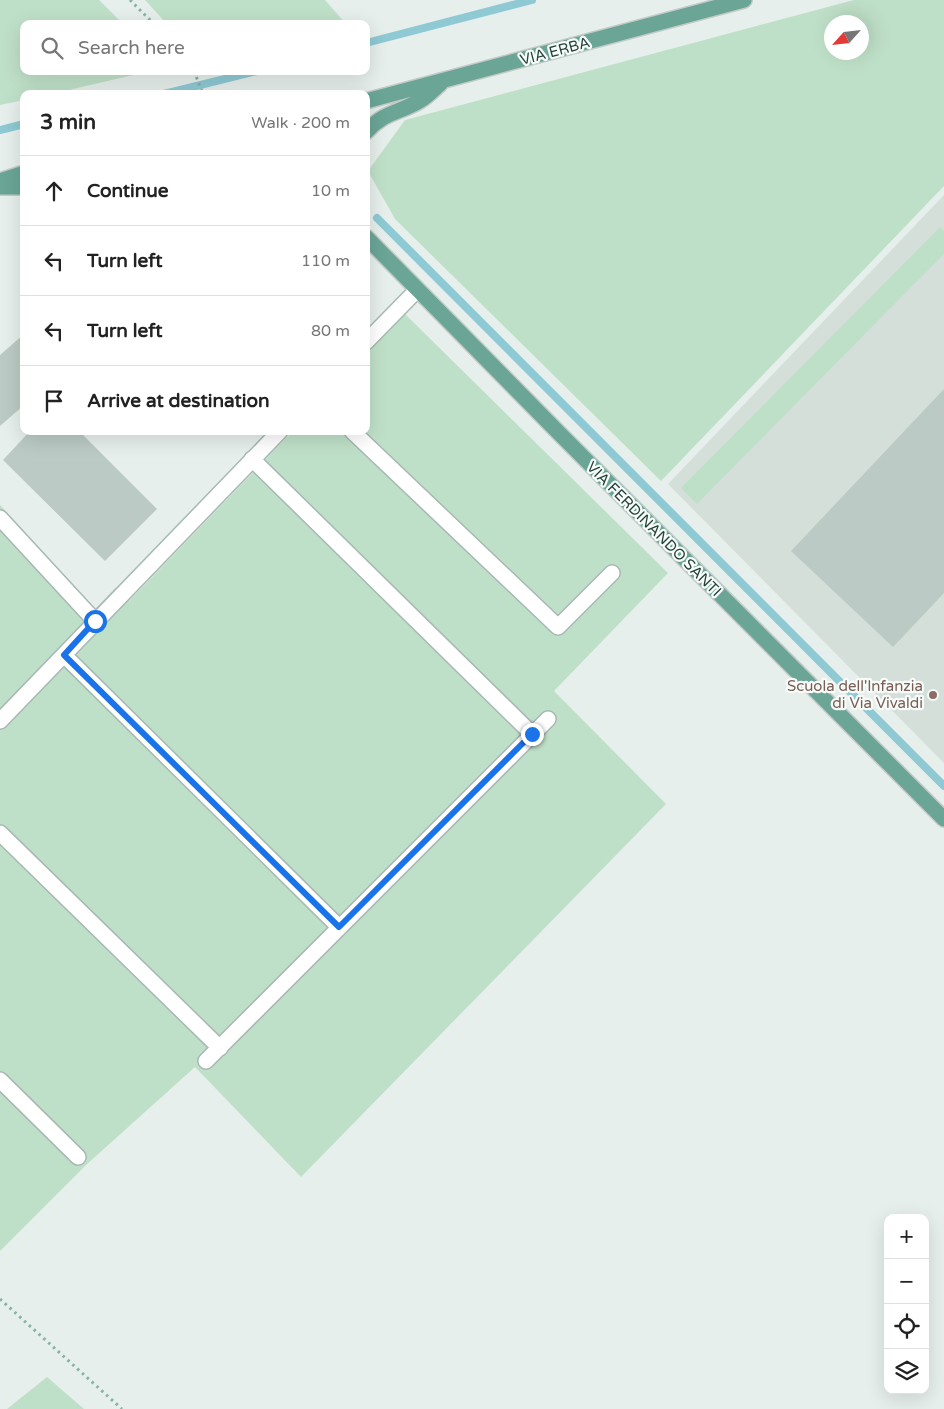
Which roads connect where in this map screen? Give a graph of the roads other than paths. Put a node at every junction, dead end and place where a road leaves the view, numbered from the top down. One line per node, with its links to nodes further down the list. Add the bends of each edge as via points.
1 (744, 0): 2 (main road, VIA ERBA)
2 (443, 82): 3 (main road, VIA ERBA); 4 (main road, via 421,100 387,115)
3 (370, 100)
4 (370, 128)
5 (20, 174): 6 (main road)
6 (0, 181)
7 (0, 187): 8 (main road)
8 (20, 187)
9 (370, 241): 10 (main road, VIA FERDINANDO SANTI)
10 (417, 290): 11 (lane); 22 (main road, VIA FERDINANDO SANTI)
11 (370, 338)
12 (276, 435): 14 (lane)
13 (356, 435): 16 (lane, via 558,627)
14 (252, 460): 17 (lane); 21 (lane)
15 (0, 518): 17 (lane)
16 (612, 573)
17 (95, 621): 18 (lane)
18 (64, 655): 20 (lane); 24 (lane)
19 (548, 718): 21 (lane)
20 (0, 721)
21 (532, 734): 24 (lane)
22 (944, 819)
23 (0, 833): 25 (lane)
24 (339, 927): 25 (lane)
25 (220, 1048): 26 (lane)
26 (206, 1062)
27 (0, 1080): 28 (lane)
28 (78, 1157)

